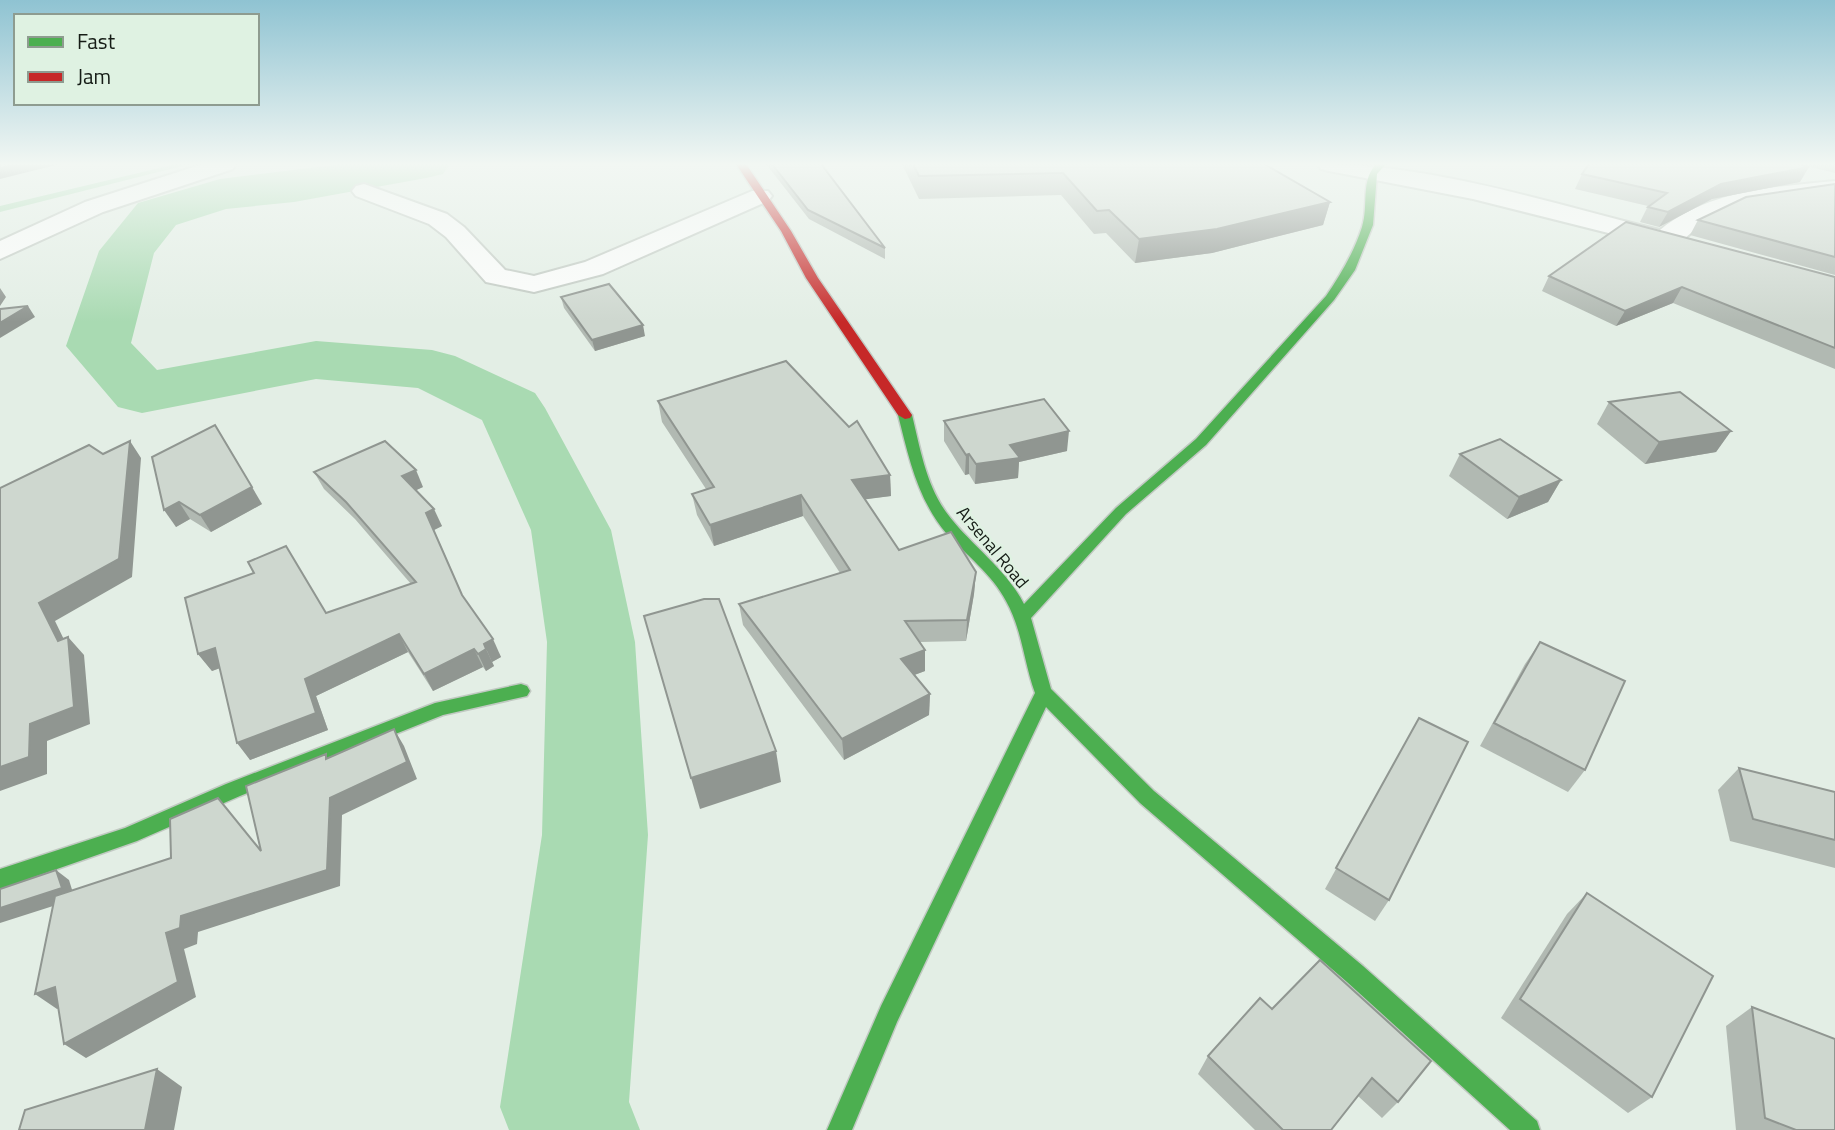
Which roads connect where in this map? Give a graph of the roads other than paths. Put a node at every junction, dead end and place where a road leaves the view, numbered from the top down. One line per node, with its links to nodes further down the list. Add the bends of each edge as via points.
1 (73, 217): 10 (street)
2 (432, 217): 3 (street, via 455,232 496,276 534,284 594,268)
3 (712, 217)
4 (775, 217): 11 (street, Arsenal Road, via 811,278 903,408 920,472 935,507 1012,597)
5 (1369, 217): 11 (street, via 1350,270 1330,298 1201,442 1121,511)
6 (1574, 217): 8 (street)
7 (1695, 217): 8 (street)
8 (1665, 239): 9 (street)
9 (1691, 246)
10 (0, 251)
11 (1023, 617): 13 (street, Arsenal Road)
12 (521, 691): 14 (street, via 442,708 130,835)
13 (1044, 693): 15 (street, via 889,1014); 16 (street, via 1147,797 1355,974)
14 (0, 879)
15 (839, 1130)
16 (1528, 1130)

